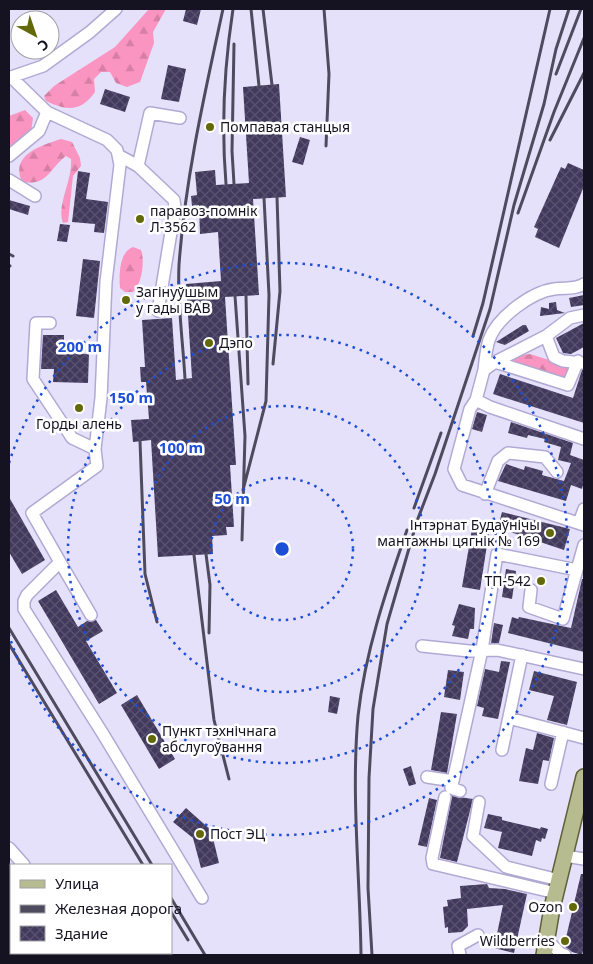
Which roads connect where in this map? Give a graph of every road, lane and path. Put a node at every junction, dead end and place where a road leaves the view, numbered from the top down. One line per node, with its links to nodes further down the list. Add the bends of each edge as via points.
1 (116, 9): 2 (lane, via 43,66)
2 (10, 77): 3 (lane)
3 (47, 112): 5 (lane, via 107,140 118,150); 6 (lane, via 39,131)
4 (180, 118): 7 (lane, via 150,113)
5 (118, 155): 7 (lane); 20 (lane, via 120,165 106,282 101,398)
6 (9, 156)
7 (138, 166): 11 (lane, via 174,200)
8 (9, 180): 9 (lane)
9 (35, 196)
10 (584, 284): 17 (lane, via 576,289 556,288 540,292 505,317 489,338)
11 (158, 311)
12 (584, 315): 14 (lane, via 570,318)
13 (50, 323): 20 (lane, via 36,323 34,379 72,438)
14 (546, 336): 15 (lane); 16 (lane, via 554,357)
15 (494, 362): 16 (lane, via 568,385); 17 (lane)
16 (581, 362)
17 (484, 370): 18 (lane)
18 (476, 400): 19 (lane, via 490,408); 22 (lane, via 470,409 454,469 462,485)
19 (584, 439)
20 (95, 448): 26 (lane, via 97,466 32,513)
21 (557, 472): 22 (lane, via 546,456 508,453 498,461)
22 (485, 494): 24 (lane)
23 (584, 508): 24 (lane)
24 (582, 524)
25 (584, 546): 27 (lane)
26 (60, 562): 29 (lane); 50 (lane, via 28,595 24,609)
27 (577, 570): 28 (lane, via 563,619 529,607); 31 (lane, via 497,554)
28 (532, 590)
29 (91, 615)
30 (422, 646): 31 (lane)
31 (482, 650): 32 (lane); 40 (lane)
32 (522, 655): 33 (lane); 34 (lane)
33 (584, 669)
34 (508, 718): 35 (lane); 37 (lane)
35 (563, 732): 36 (lane); 41 (lane)
36 (584, 738)
37 (502, 750)
38 (584, 776): 46 (main road)
39 (427, 777): 40 (lane)
40 (453, 780): 42 (lane, via 451,788)
41 (551, 784)
42 (460, 791)
43 (444, 797): 49 (lane, via 433,864)
44 (480, 802): 49 (lane, via 473,836 506,867)
45 (9, 848): 48 (lane)
46 (565, 856): 47 (lane); 49 (main road)
47 (584, 859)
48 (23, 864)
49 (558, 887): 52 (main road)
50 (202, 898)
51 (478, 935): 53 (lane, via 458,946)
52 (546, 939): 54 (main road); 55 (lane)
53 (460, 955)
54 (544, 955)
55 (560, 955)

